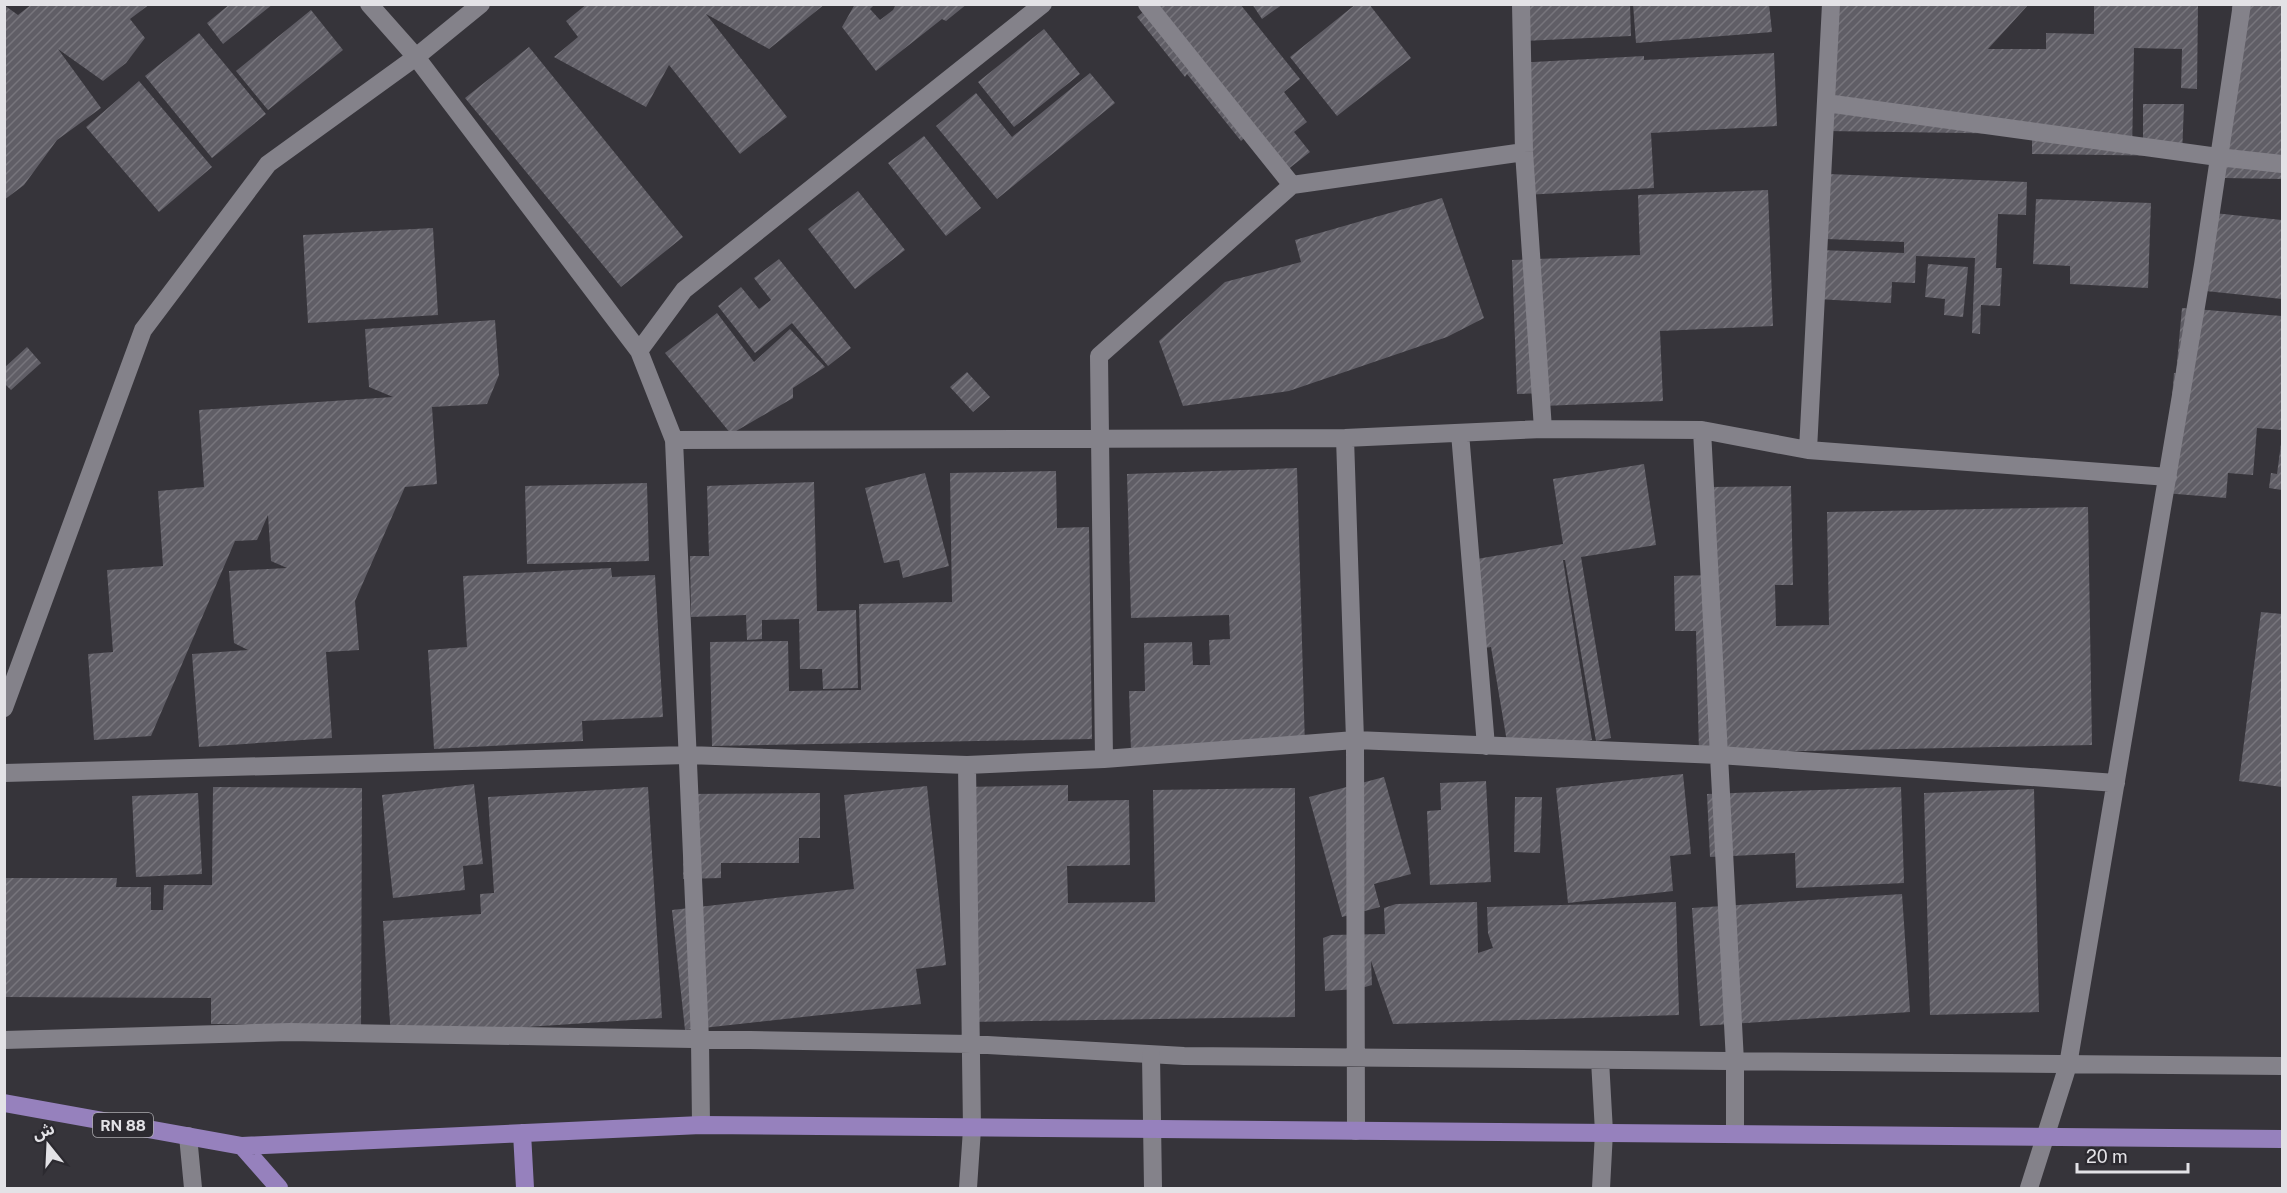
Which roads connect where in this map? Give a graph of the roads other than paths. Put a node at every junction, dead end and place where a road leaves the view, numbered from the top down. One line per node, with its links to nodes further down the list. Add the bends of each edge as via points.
1 (369, 4): 8 (street)
2 (481, 4): 8 (street)
3 (1043, 4): 14 (street, via 684,290)
4 (1147, 4): 13 (street)
5 (1521, 4): 10 (street)
6 (1831, 4): 9 (street)
7 (2242, 4): 11 (street)
8 (416, 57): 14 (street); 23 (street, via 268,164 143,330)
9 (1826, 103): 11 (street); 21 (street)
10 (1524, 152): 13 (street); 15 (street)
11 (2218, 157): 12 (street); 22 (street)
12 (2283, 164)
13 (1292, 185): 18 (street, via 1099,356)
14 (639, 351): 20 (street)
15 (1543, 429): 16 (street); 17 (street)
16 (1702, 430): 21 (street); 27 (street)
17 (1460, 433): 19 (street); 25 (street)
18 (1101, 437): 19 (street); 20 (street); 28 (street)
19 (1345, 438): 24 (street)
20 (674, 440): 26 (street)
21 (1808, 450): 22 (street)
22 (2168, 477): 31 (street)
23 (4, 708)
24 (1355, 740): 25 (street); 28 (street); 36 (street)
25 (1486, 746): 27 (street)
26 (688, 755): 29 (street); 30 (street); 33 (street)
27 (1719, 755): 31 (street); 38 (street)
28 (1104, 759): 29 (street)
29 (967, 765): 34 (street)
30 (4, 773)
31 (2116, 783): 39 (street)
32 (4, 1040): 33 (street, via 290,1032)
33 (700, 1040): 34 (street); 42 (street)
34 (970, 1044): 35 (street); 43 (street)
35 (1151, 1055): 36 (street); 44 (street)
36 (1355, 1057): 37 (street); 45 (street)
37 (1600, 1060): 38 (street); 46 (street)
38 (1735, 1062): 39 (street); 48 (street)
39 (2068, 1065): 40 (street); 50 (street)
40 (2283, 1066)
41 (4, 1103): 49 (main road, RN 88)
42 (701, 1125): 43 (main road); 47 (main road)
43 (972, 1129): 44 (main road); 56 (street)
44 (1153, 1129): 45 (main road); 57 (street)
45 (1356, 1131): 46 (main road)
46 (1604, 1132): 48 (main road); 58 (street)
47 (522, 1133): 52 (main road); 55 (main road)
48 (1735, 1134): 50 (main road)
49 (188, 1136): 52 (main road, RN 88); 53 (street)
50 (2044, 1136): 51 (main road); 59 (street)
51 (2283, 1139)
52 (242, 1146): 54 (main road)
53 (193, 1188)
54 (279, 1188)
55 (525, 1188)
56 (968, 1188)
57 (1153, 1188)
58 (1601, 1188)
59 (2030, 1188)

